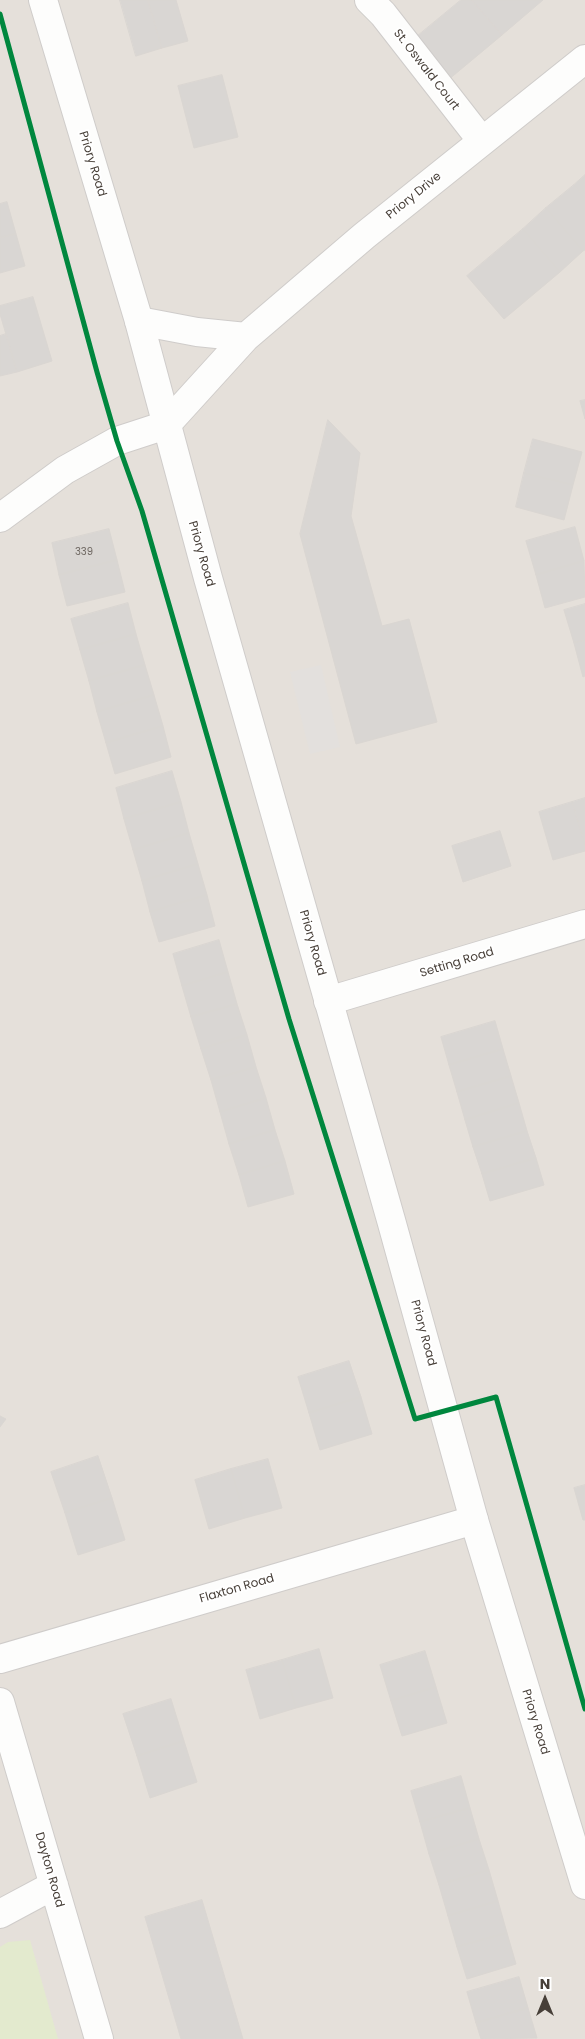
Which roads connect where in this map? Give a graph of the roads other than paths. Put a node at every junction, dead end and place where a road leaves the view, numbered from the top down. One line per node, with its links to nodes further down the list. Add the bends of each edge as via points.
1 (43, 0): 5 (street, Priory Road)
2 (369, 0): 4 (street, St. Oswald Court)
3 (585, 59): 4 (street, Priory Drive)
4 (482, 141): 6 (street, Priory Drive)
5 (138, 321): 6 (street, via 197,332); 7 (street, Priory Road)
6 (246, 336): 7 (street, Priory Drive)
7 (166, 425): 8 (street, via 110,445 65,470); 10 (street, Priory Road)
8 (0, 518)
9 (585, 924): 10 (street, Setting Road)
10 (328, 1002): 11 (street, Priory Road)
11 (474, 1520): 12 (street, Flaxton Road); 15 (street, Priory Road)
12 (0, 1659)
13 (0, 1702): 14 (street, Dayton Road)
14 (54, 1885): 16 (street); 17 (street, Dayton Road)
15 (585, 1885)
16 (0, 1914)
17 (99, 2039)

